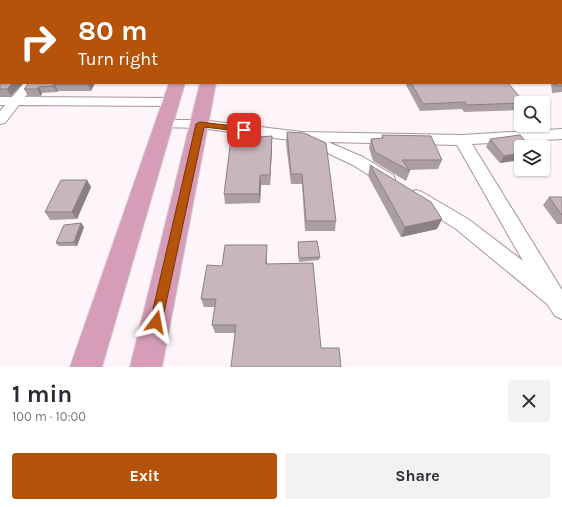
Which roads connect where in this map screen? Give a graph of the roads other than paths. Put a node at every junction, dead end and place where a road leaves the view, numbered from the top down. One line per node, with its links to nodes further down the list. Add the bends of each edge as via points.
1 (29, 84): 4 (street)
2 (208, 84): 7 (highway)
3 (0, 101): 4 (street)
4 (15, 101): 5 (street); 6 (street)
5 (171, 103): 7 (street); 12 (highway)
6 (0, 120)
7 (200, 124): 9 (street); 13 (highway)
8 (562, 134): 10 (street)
9 (302, 137): 10 (street); 11 (street, via 358,161 462,224)
10 (462, 140): 11 (street)
11 (559, 303)
12 (86, 367)
13 (146, 367)

